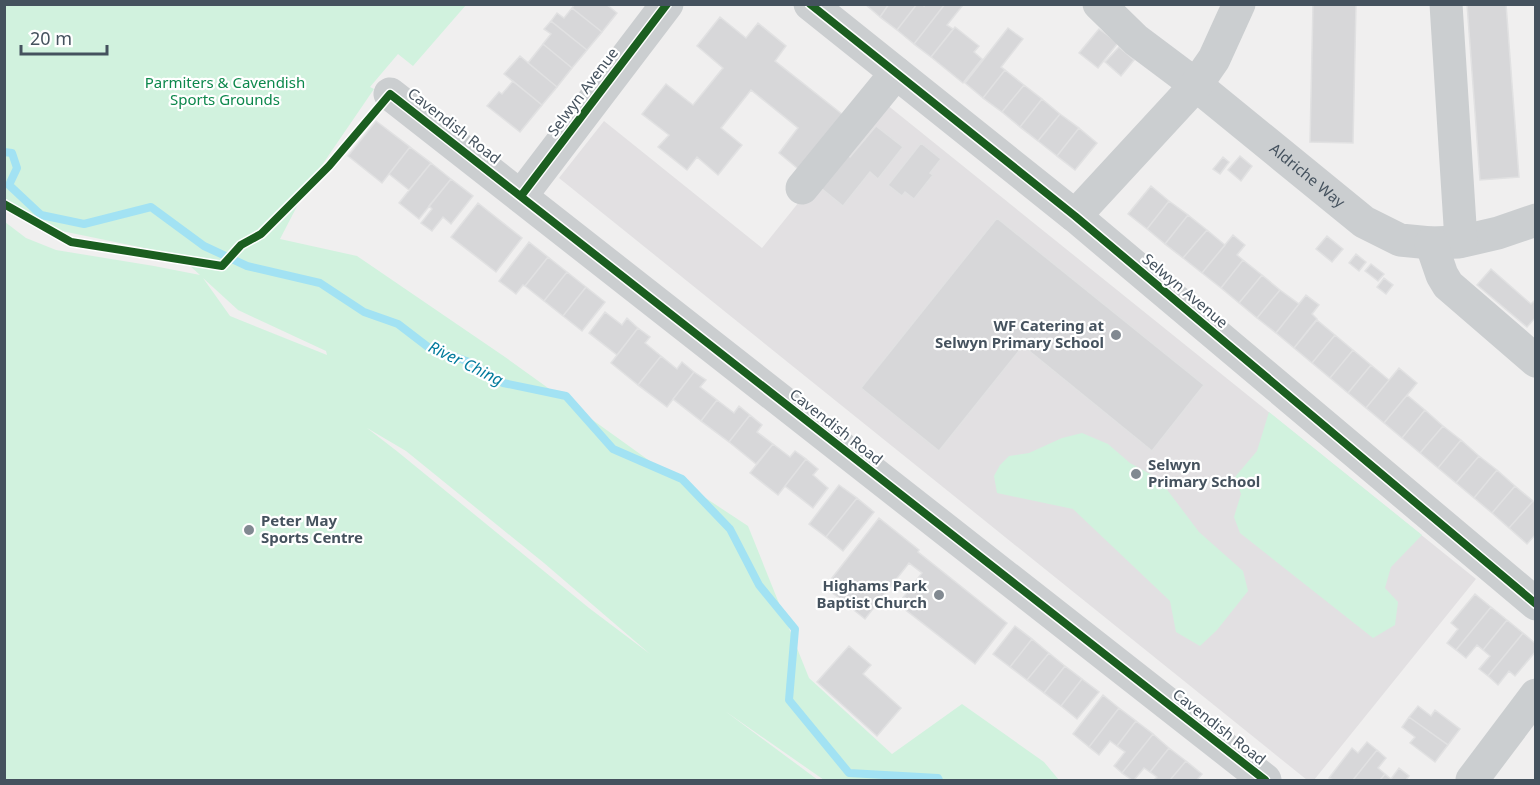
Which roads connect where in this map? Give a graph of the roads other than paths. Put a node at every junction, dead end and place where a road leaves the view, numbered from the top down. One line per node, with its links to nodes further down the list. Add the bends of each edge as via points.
1 (667, 4): 10 (street, Selwyn Avenue)
2 (810, 4): 6 (street, Selwyn Avenue)
3 (1099, 4): 7 (street, Aldriche Way, via 1136,40)
4 (1239, 4): 7 (street, via 1214,59)
5 (1446, 4): 13 (street)
6 (896, 74): 9 (street); 11 (street, Selwyn Avenue)
7 (1196, 85): 11 (street); 13 (street, Aldriche Way, via 1364,222 1400,240)
8 (390, 94): 10 (street, Cavendish Road)
9 (802, 188)
10 (521, 196): 17 (street, Cavendish Road)
11 (1075, 216): 15 (street, Selwyn Avenue)
12 (1536, 220): 13 (street, Aldriche Way, via 1498,233)
13 (1446, 242): 14 (street, via 1442,275 1448,285)
14 (1536, 361)
15 (1536, 604)
16 (1536, 695): 18 (street)
17 (1265, 780)
18 (1472, 780)

